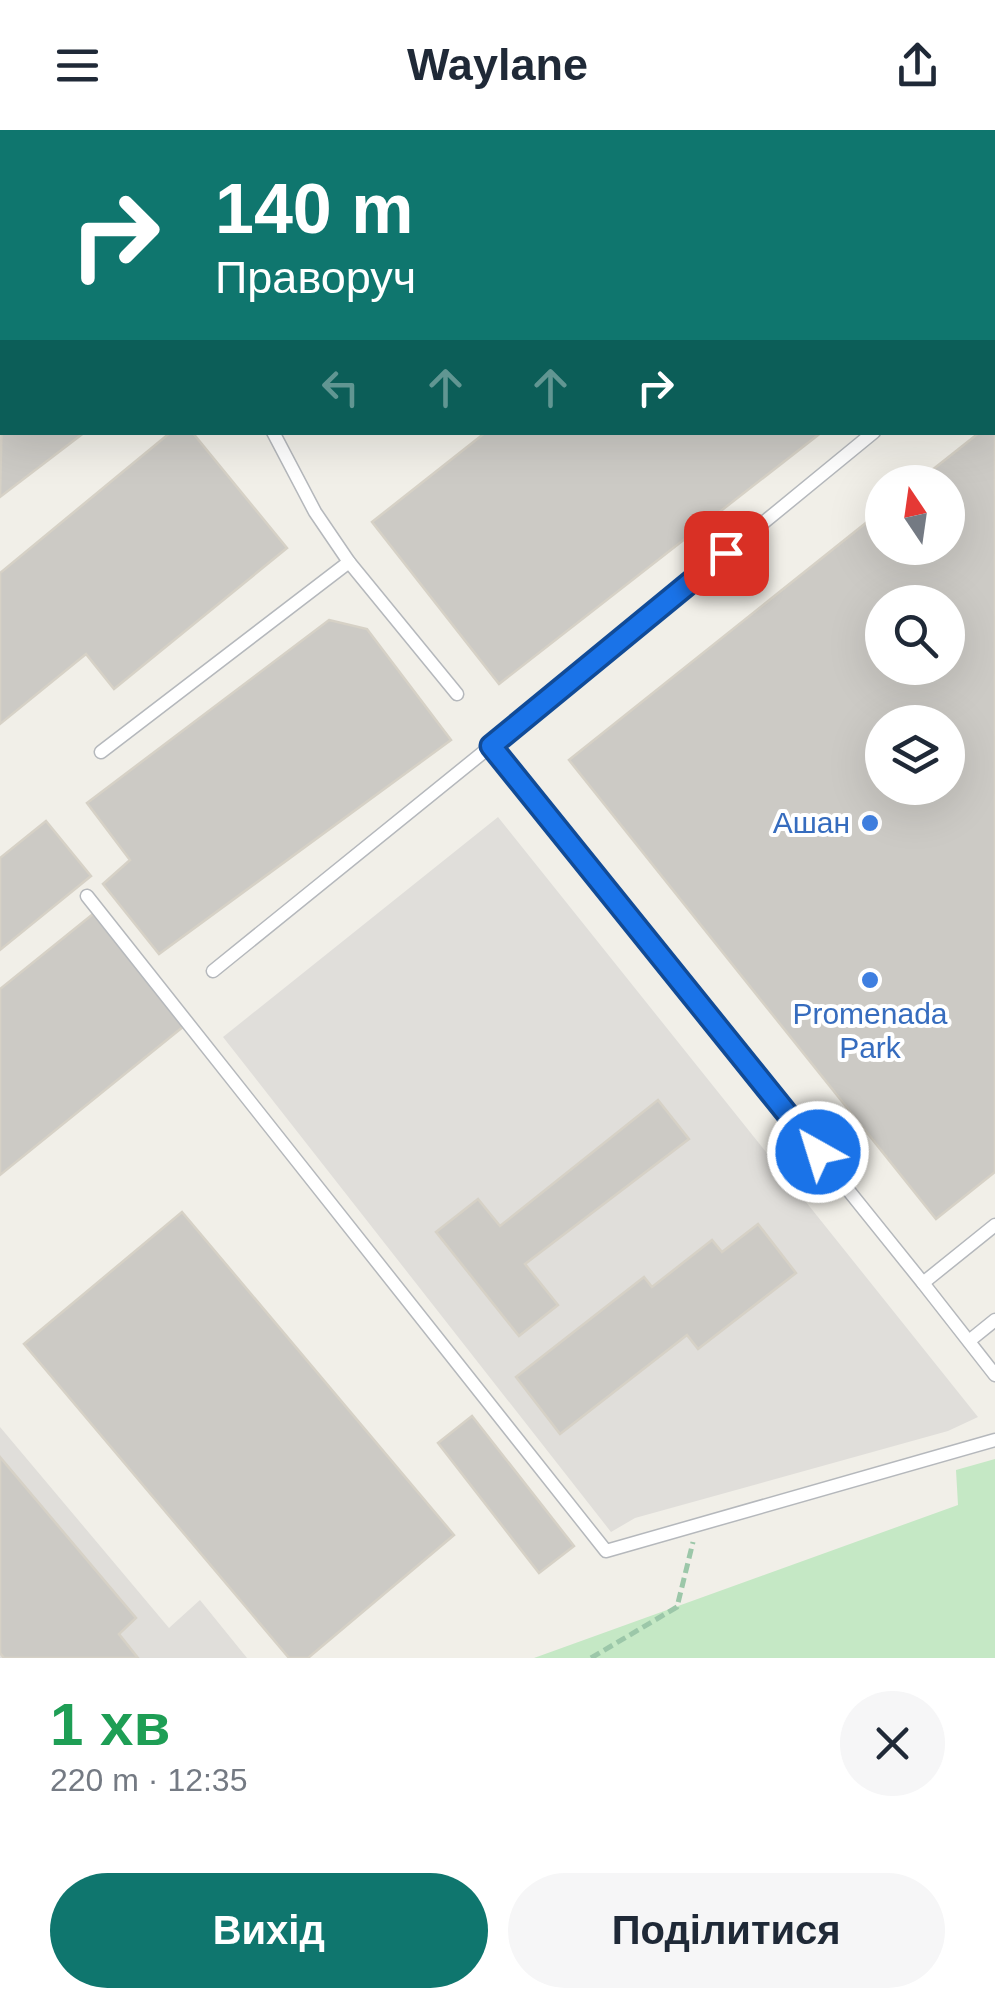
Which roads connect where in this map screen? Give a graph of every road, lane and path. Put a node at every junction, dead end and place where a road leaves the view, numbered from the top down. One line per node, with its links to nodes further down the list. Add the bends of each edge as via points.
1 (275, 435): 3 (lane)
2 (870, 435): 5 (lane)
3 (349, 562): 4 (lane); 6 (lane)
4 (457, 694)
5 (491, 746): 8 (lane); 10 (lane)
6 (101, 752)
7 (87, 896): 15 (lane, via 606,1551)
8 (213, 971)
9 (995, 1225): 10 (lane)
10 (923, 1283): 12 (lane)
11 (995, 1320): 12 (lane)
12 (969, 1341): 13 (lane)
13 (995, 1375)
14 (995, 1440): 15 (lane)
15 (698, 1524): 16 (path, via 676,1607)
16 (591, 1658)

